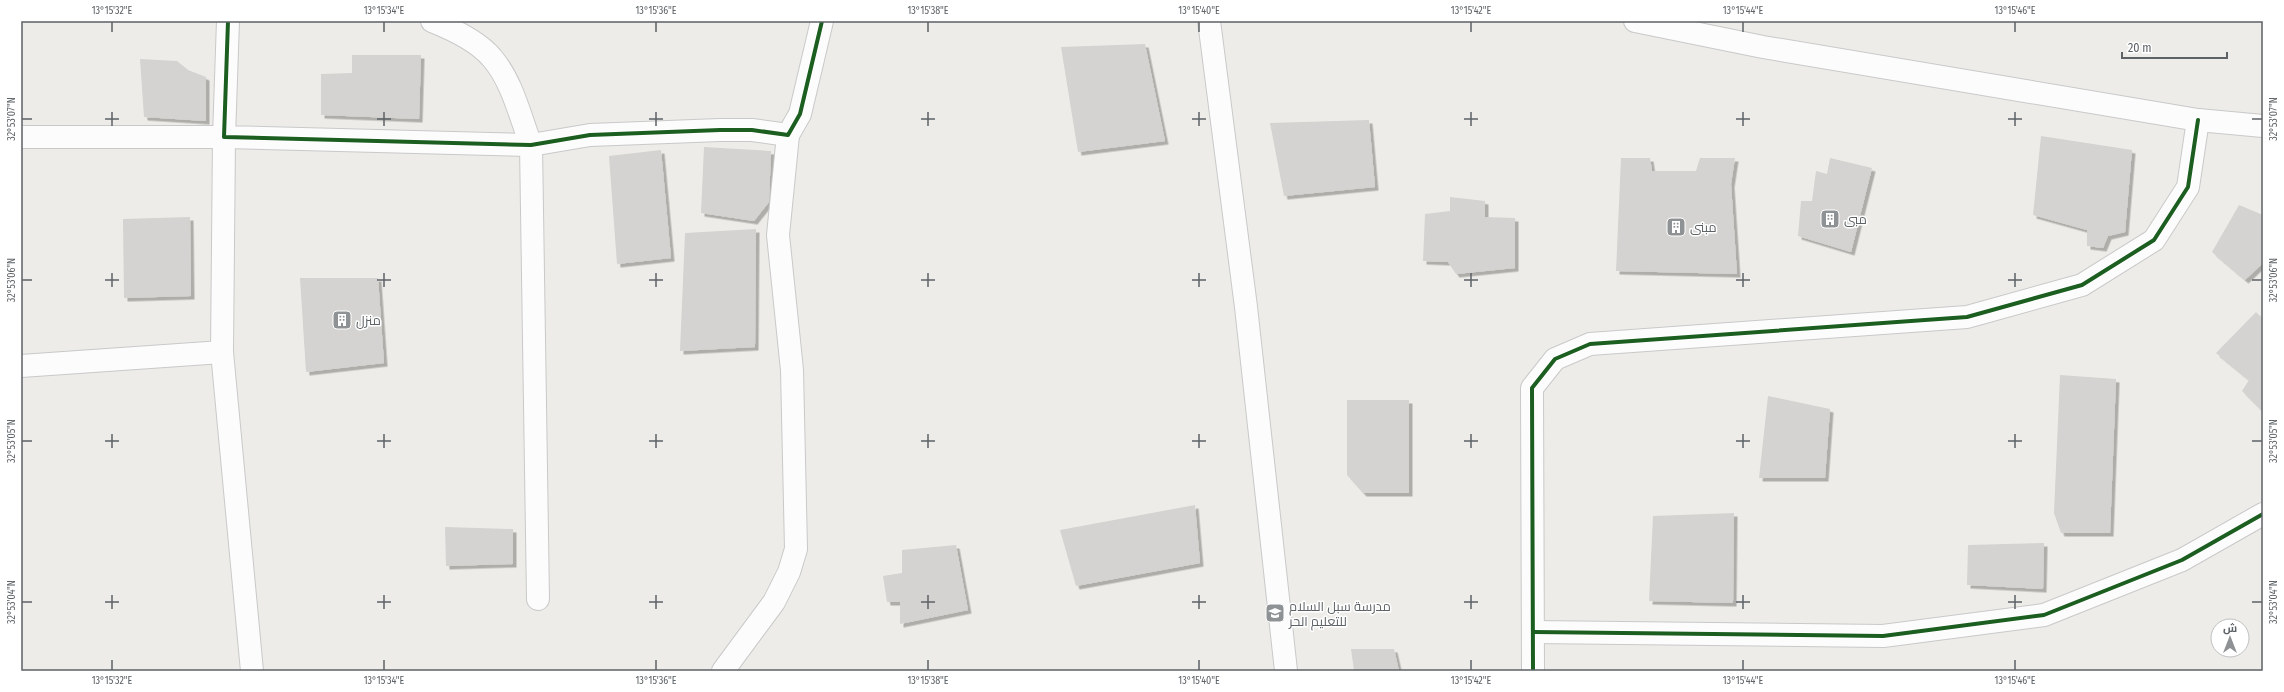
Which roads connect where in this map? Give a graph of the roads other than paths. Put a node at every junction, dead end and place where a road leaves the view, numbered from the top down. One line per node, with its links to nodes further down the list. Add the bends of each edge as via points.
1 (228, 21): 10 (street)
2 (432, 21): 11 (street, via 478,44 492,58 508,84)
3 (822, 21): 8 (street, via 800,114)
4 (1209, 21): 19 (street, via 1246,307)
5 (1635, 21): 6 (street, via 1763,47)
6 (2198, 120): 7 (street); 16 (street, via 2188,187 2154,240 2082,285 1967,317 1590,344 1555,359 1532,388)
7 (2263, 126)
8 (788, 135): 11 (street, via 752,130 720,130 590,135); 18 (street, via 778,235 792,370 796,549 789,572 774,602)
9 (21, 137): 10 (street)
10 (224, 137): 11 (street); 12 (street)
11 (531, 145): 15 (street)
12 (222, 352): 13 (street); 17 (street)
13 (21, 366)
14 (2263, 514): 16 (street, via 2182,560 2044,615 1883,636)
15 (538, 599)
16 (1533, 632): 20 (street)
17 (252, 671)
18 (723, 671)
19 (1286, 671)
20 (1534, 671)

